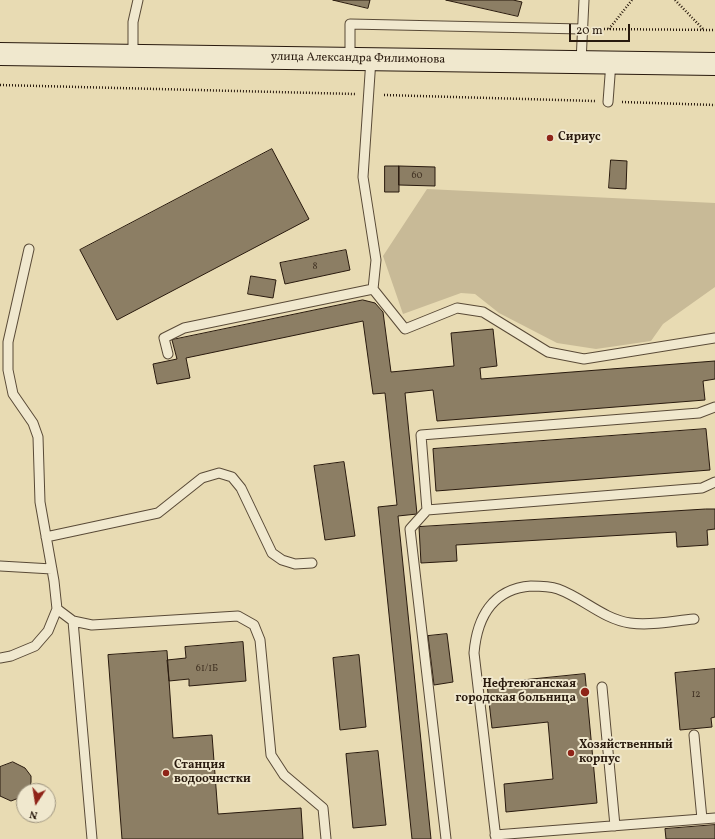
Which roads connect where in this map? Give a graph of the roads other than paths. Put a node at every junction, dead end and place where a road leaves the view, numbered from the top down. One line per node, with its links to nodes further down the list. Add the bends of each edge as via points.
1 (138, 0): 5 (lane, via 133,22)
2 (584, 0): 3 (lane)
3 (582, 29): 6 (lane, via 350,24); 8 (lane)
4 (0, 54): 5 (main road, улица Александра Филимонова)
5 (133, 56): 6 (main road, улица Александра Филимонова)
6 (350, 59): 7 (main road, улица Александра Филимонова)
7 (371, 59): 8 (main road, улица Александра Филимонова); 13 (lane, via 363,177 376,260)
8 (581, 62): 9 (main road, улица Александра Филимонова)
9 (611, 62): 10 (main road, улица Александра Филимонова); 11 (lane)
10 (715, 64)
11 (608, 102)
12 (29, 249): 19 (lane, via 8,342 8,370 13,394 33,423 38,437 40,502)
13 (373, 288): 14 (lane, via 405,329 457,308 483,312 548,352 584,359); 15 (lane, via 184,328 164,338)
14 (715, 338)
15 (168, 354)
16 (715, 407): 18 (lane, via 699,413 421,435)
17 (715, 482): 18 (lane, via 702,488)
18 (427, 510): 35 (lane, via 410,528)
19 (46, 537): 20 (lane, via 158,513 202,478 219,473 232,477 241,488 272,553 282,560 295,564); 22 (lane)
20 (312, 563)
21 (0, 566): 22 (lane)
22 (52, 569): 23 (lane)
23 (57, 609): 25 (lane); 26 (lane, via 48,631 35,646)
24 (694, 619): 32 (lane, via 647,624 630,623 615,619 572,595 544,586 510,590 494,601 483,617 474,653)
25 (73, 621): 33 (lane); 34 (lane, via 92,625 238,616 254,625 260,640 271,755 284,775 323,808)
26 (0, 658)
27 (602, 687): 31 (lane)
28 (694, 735): 30 (lane)
29 (715, 818): 30 (lane)
30 (702, 819): 31 (lane)
31 (615, 826): 32 (lane)
32 (496, 837)
33 (92, 839)
34 (326, 839)
35 (446, 839)

